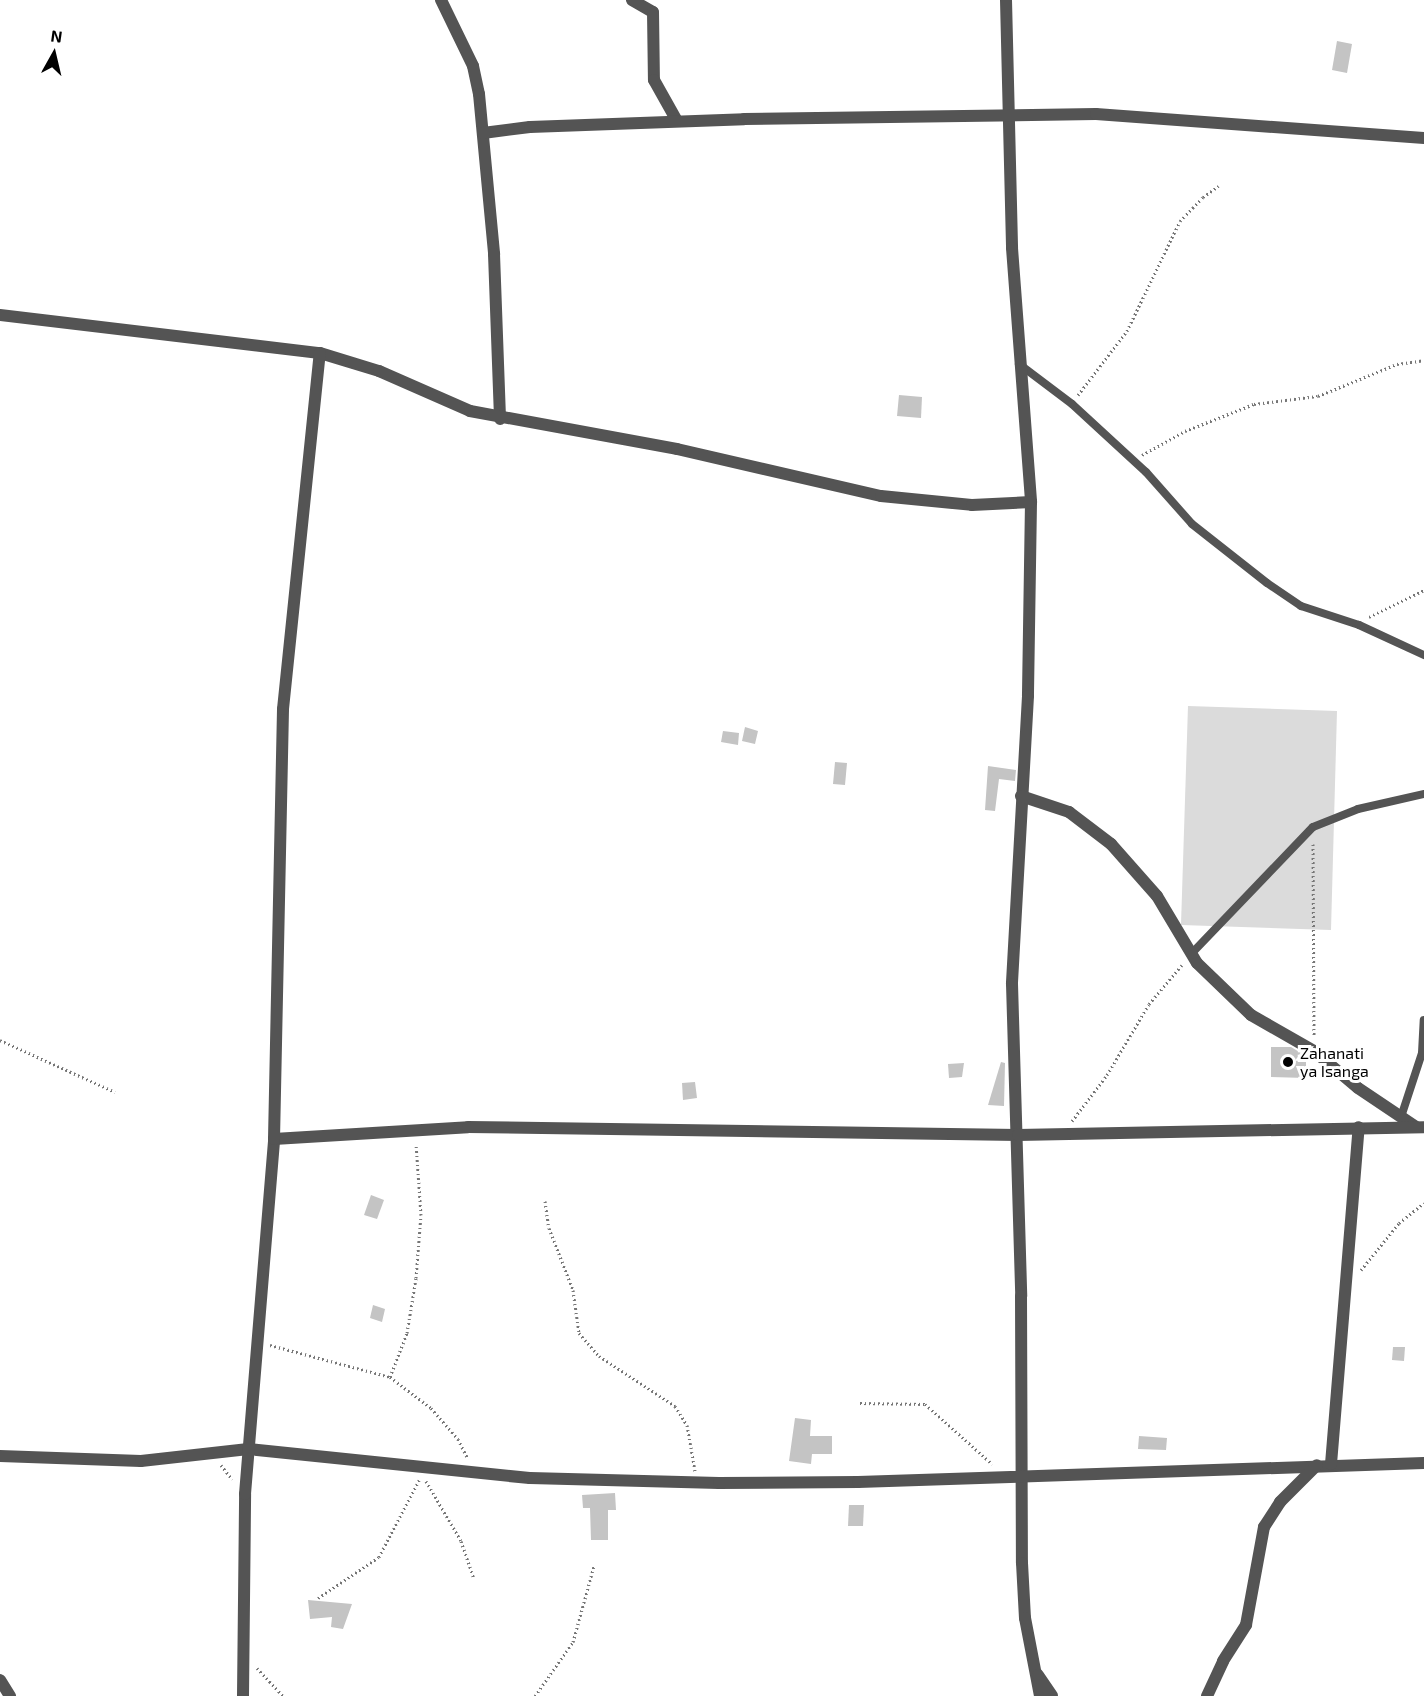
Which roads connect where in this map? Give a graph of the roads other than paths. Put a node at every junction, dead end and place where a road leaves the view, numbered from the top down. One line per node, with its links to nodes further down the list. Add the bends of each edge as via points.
1 (441, 0): 7 (street, via 472,66)
2 (632, 0): 4 (street)
3 (1006, 0): 5 (street)
4 (653, 3): 6 (street, via 654,80)
5 (1007, 117): 6 (street); 8 (street, via 1096,114); 11 (street)
6 (677, 121): 7 (street)
7 (483, 133): 12 (street, via 494,254)
8 (1424, 138)
9 (0, 315): 10 (street)
10 (320, 353): 12 (street, via 379,371 470,411); 23 (street, via 283,709)
11 (1019, 364): 13 (street); 14 (lane, via 1072,404 1133,460 1192,524 1242,564 1301,606)
12 (500, 419): 13 (street, via 677,449 912,502)
13 (1031, 502): 16 (street)
14 (1424, 655)
15 (1424, 794): 17 (lane, via 1358,809 1313,827)
16 (1022, 796): 17 (street, via 1069,812 1111,844 1157,896); 22 (street, via 1012,984)
17 (1193, 952): 19 (street, via 1213,982 1251,1015 1316,1053)
18 (1424, 1020): 19 (lane, via 1422,1053)
19 (1401, 1117): 21 (street)
20 (1359, 1127): 21 (street); 22 (street); 27 (street)
21 (1420, 1127)
22 (1018, 1135): 23 (street, via 585,1127 415,1130); 29 (street)
23 (274, 1139): 24 (street)
24 (248, 1449): 25 (street, via 93,1462); 29 (street, via 530,1478 858,1482); 33 (street)
25 (0, 1456)
26 (1424, 1463): 27 (street)
27 (1331, 1464): 28 (street)
28 (1317, 1465): 29 (street); 36 (street, via 1280,1502 1264,1527 1246,1624 1222,1661)
29 (1023, 1476): 30 (street, via 1025,1618)
30 (1036, 1671): 34 (street); 35 (street)
31 (0, 1680): 32 (street)
32 (10, 1696)
33 (243, 1696)
34 (1040, 1696)
35 (1052, 1696)
36 (1207, 1696)

